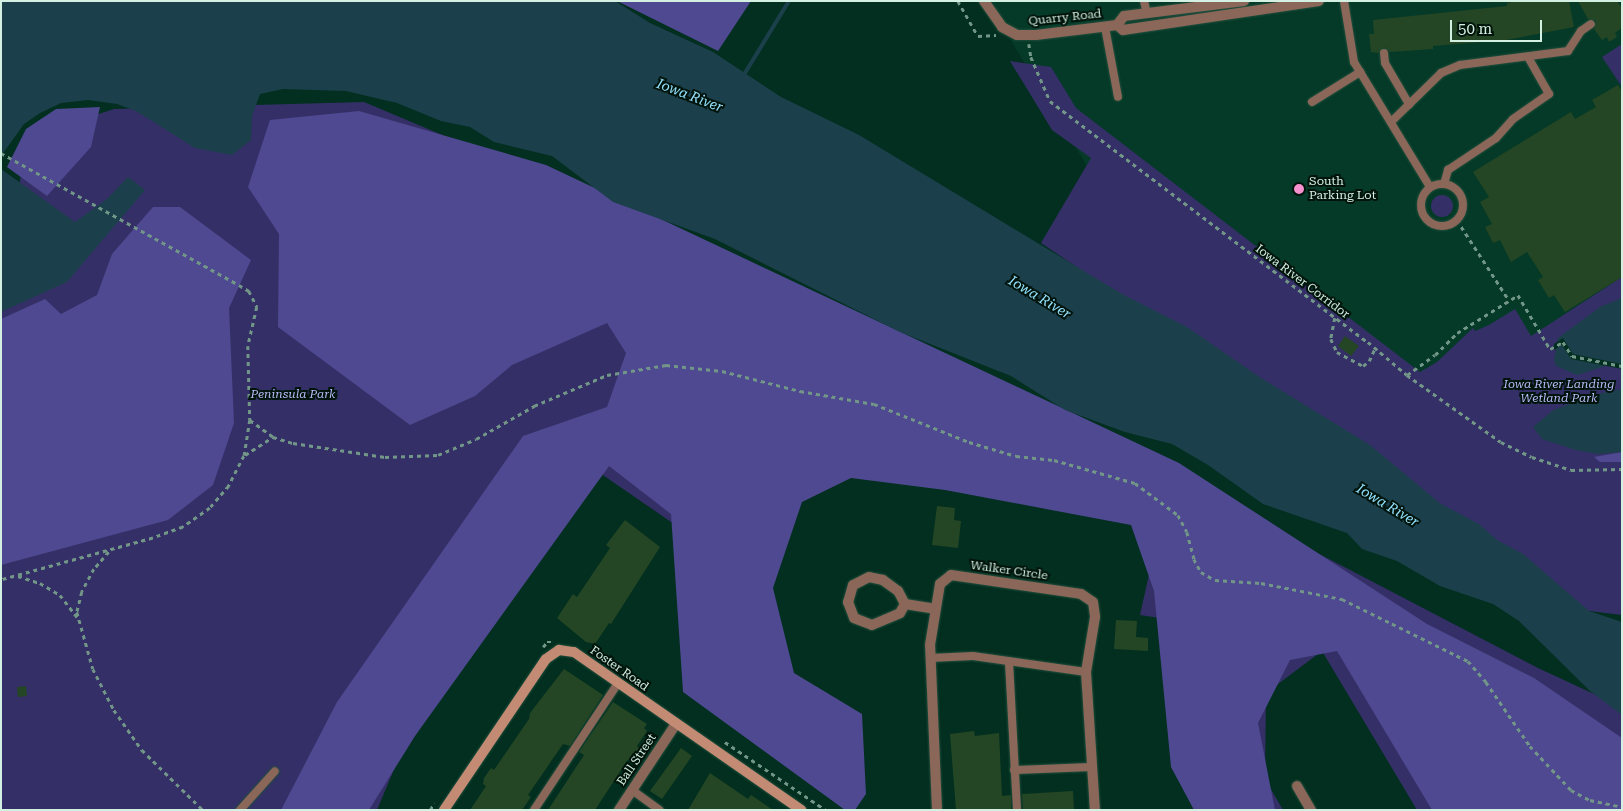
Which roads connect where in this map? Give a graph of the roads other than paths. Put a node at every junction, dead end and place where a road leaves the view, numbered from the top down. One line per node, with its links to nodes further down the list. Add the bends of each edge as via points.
1 (984, 1): 10 (street, Quarry Road, via 993,16 1017,35)
2 (1144, 1): 7 (lane)
3 (1244, 1): 7 (street, Quarry Road)
4 (1319, 1): 6 (street, Quarry Road)
5 (1344, 1): 13 (lane, via 1350,44)
6 (1308, 2): 9 (street, Quarry Road, via 1123,30)
7 (1146, 14): 9 (street, Quarry Road, via 1124,16)
8 (1591, 24): 12 (lane, via 1581,31 1568,52)
9 (1117, 25): 10 (street, Quarry Road)
10 (1105, 26): 14 (lane)
11 (1384, 53): 16 (lane, via 1385,63)
12 (1528, 57): 16 (lane, via 1460,65 1441,73); 18 (lane, via 1549,94 1513,119 1496,138 1448,170)
13 (1360, 72): 15 (lane); 17 (lane)
14 (1118, 97)
15 (1312, 102)
16 (1409, 104): 17 (lane)
17 (1391, 122): 19 (lane)
18 (1444, 184): 19 (lane); 19 (lane, via 1456,189 1463,201 1457,220 1446,226 1426,219 1421,198)
19 (1430, 187)
20 (905, 604): 20 (street, via 898,591 883,580 869,577 853,585 848,602 854,618 872,625 900,613); 21 (street)
21 (935, 609): 22 (street, Walker Circle); 24 (street, Walker Circle, via 940,584 951,576 1088,597 1093,602 1095,617)
22 (930, 658): 23 (lane, via 973,656); 38 (street, Walker Circle)
23 (1009, 662): 24 (lane); 28 (lane)
24 (1086, 672): 27 (street, Walker Circle)
25 (618, 683): 26 (street, Foster Road); 33 (street, Foster Road, via 574,652 559,650 546,659); 34 (lane)
26 (676, 724): 31 (street, Ball Street); 37 (street, Foster Road)
27 (1093, 767): 28 (lane); 40 (street, Walker Circle)
28 (1014, 770): 39 (lane)
29 (275, 771): 32 (lane)
30 (1297, 786): 41 (street)
31 (632, 790): 35 (street, Ball Street); 36 (lane)
32 (240, 810)
33 (444, 810)
34 (534, 810)
35 (618, 810)
36 (660, 810)
37 (801, 810)
38 (937, 810)
39 (1017, 810)
40 (1095, 810)
41 (1311, 810)

